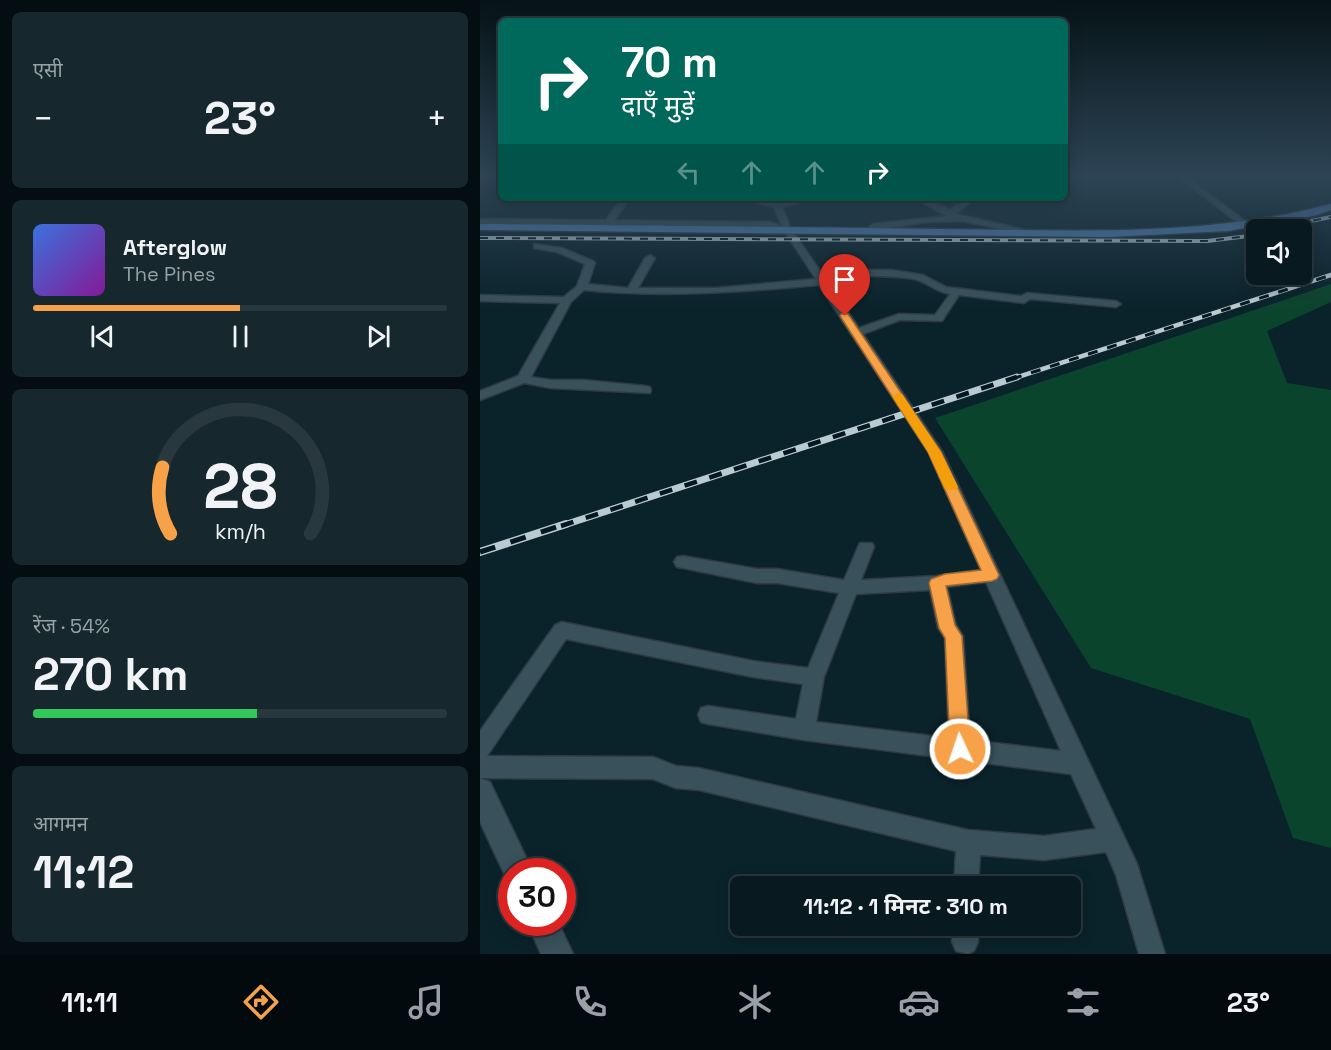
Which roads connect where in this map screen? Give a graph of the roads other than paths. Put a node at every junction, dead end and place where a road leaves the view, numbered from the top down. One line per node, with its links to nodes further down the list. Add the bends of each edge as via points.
1 (611, 220): 9 (street)
2 (783, 220): 12 (street)
3 (921, 220): 11 (street)
4 (970, 220): 13 (street)
5 (1250, 220): 7 (main road)
6 (1276, 220): 12 (main road, via 1158,233 962,234)
7 (1241, 221): 13 (main road, via 1156,229)
8 (480, 222): 9 (street)
9 (608, 223): 12 (street, via 770,225)
10 (480, 227): 12 (main road)
11 (873, 227): 12 (main road); 13 (main road)
12 (787, 229): 16 (street)
13 (1020, 230)
14 (537, 246): 17 (street, via 590,263)
15 (650, 258): 18 (street)
16 (822, 282): 18 (street, via 715,291); 19 (street, via 849,273 891,273 920,276 943,290); 23 (street)
17 (582, 287): 18 (street); 21 (street)
18 (631, 291)
19 (957, 291): 22 (street, via 1024,300 1027,296); 23 (street, via 938,319 899,317)
20 (480, 298): 21 (street)
21 (567, 300): 24 (street)
22 (1116, 304)
23 (856, 333): 29 (street, via 935,452)
24 (522, 379): 25 (street); 26 (street)
25 (645, 390)
26 (480, 396)
27 (866, 547): 31 (street)
28 (683, 562): 31 (street)
29 (992, 575): 30 (street); 37 (street)
30 (937, 583): 31 (street); 36 (street, via 947,628 954,636)
31 (849, 588): 32 (street)
32 (814, 677): 34 (street); 35 (street, via 753,669 562,630)
33 (708, 715): 34 (street)
34 (804, 730): 36 (street)
35 (480, 749)
36 (960, 749): 37 (street)
37 (1078, 764): 40 (street)
38 (480, 767): 41 (street, via 653,768 676,777 699,779)
39 (480, 791): 42 (street)
40 (1113, 839): 41 (street, via 1044,848); 46 (street, via 1128,873)
41 (968, 842): 43 (street)
42 (511, 858)
43 (966, 876)
44 (549, 936): 45 (street)
45 (557, 954)
46 (1152, 954)

